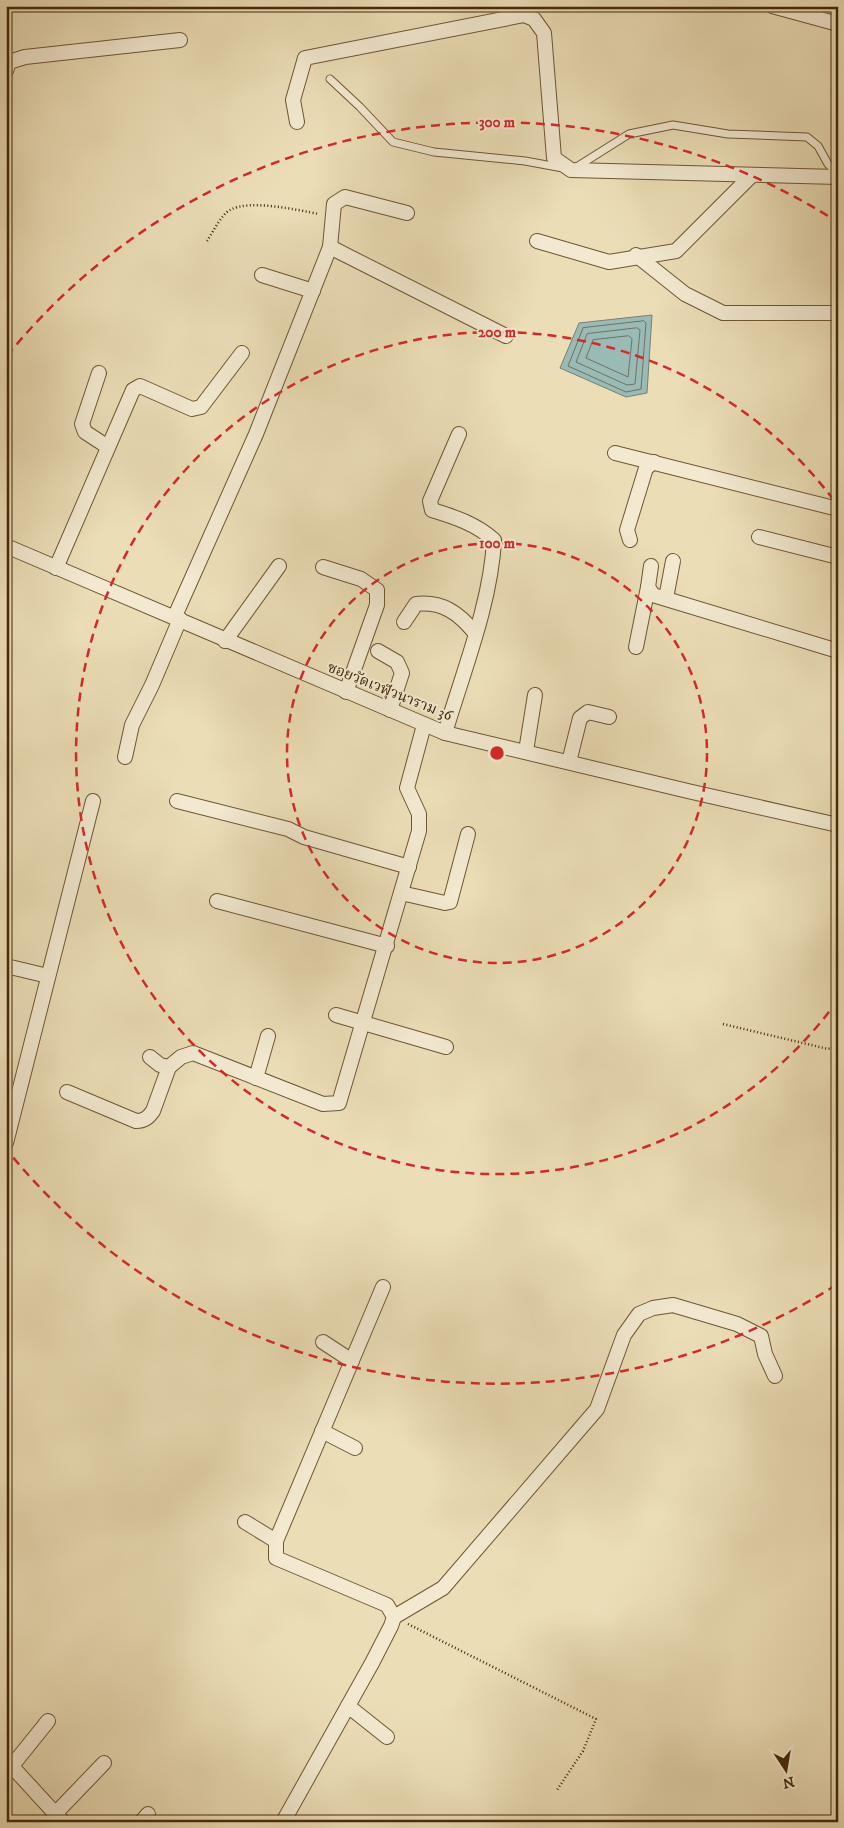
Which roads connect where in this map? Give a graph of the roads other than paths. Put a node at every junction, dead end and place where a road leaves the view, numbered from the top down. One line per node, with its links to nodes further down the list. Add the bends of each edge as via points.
1 (772, 6): 2 (street)
2 (838, 24)
3 (180, 40): 4 (street, via 25,57 9,62)
4 (6, 71)
5 (330, 79): 7 (lane, via 393,142 434,152 525,161)
6 (297, 122): 7 (street, via 293,100 305,58 524,16 534,19 544,33 554,158)
7 (571, 170): 8 (street); 9 (lane, via 629,134 673,125 728,134 807,137 818,146)
8 (752, 175): 9 (street); 13 (street, via 676,251)
9 (838, 176)
10 (407, 213): 12 (street, via 345,197 334,204)
11 (537, 241): 13 (street, via 609,262)
12 (330, 247): 15 (street); 17 (street)
13 (638, 256): 16 (street, via 685,294 723,313)
14 (262, 275): 15 (street)
15 (313, 291): 36 (street)
16 (838, 313)
17 (506, 336)
18 (242, 353): 21 (street, via 201,407 192,409 140,386 133,390)
19 (99, 373): 21 (street, via 82,424 85,432)
20 (459, 434): 38 (street, via 430,501 432,510 483,530 494,540 493,567)
21 (108, 447): 33 (street)
22 (615, 453): 23 (street)
23 (654, 462): 24 (street); 26 (street, via 646,468 627,530)
24 (838, 509)
25 (759, 538): 28 (street)
26 (630, 540)
27 (6, 546): 33 (street, ซอยวัดเวฬุวนาราม 36)
28 (838, 556)
29 (673, 561): 35 (street)
30 (279, 566): 39 (street)
31 (651, 566): 34 (street)
32 (323, 567): 43 (street, via 361,579 377,590 378,605)
33 (56, 568): 36 (street, ซอยวัดเวฬุวนาราม 36)
34 (648, 587): 35 (street, via 653,595); 40 (street)
35 (666, 598): 42 (street)
36 (177, 618): 39 (street, ซอยวัดเวฬุวนาราม 36); 50 (street, via 152,685 132,725)
37 (404, 622): 38 (street, via 416,604 429,602 460,614)
38 (475, 632): 48 (street)
39 (225, 641): 43 (street, ซอยวัดเวฬุวนาราม 36)
40 (636, 647)
41 (378, 651): 45 (street, via 397,662 402,673)
42 (838, 651)
43 (346, 692): 45 (street, ซอยวัดเวฬุวนาราม 36)
44 (535, 695): 49 (street)
45 (390, 710): 47 (street, ซอยวัดเวฬุวนาราม 36)
46 (609, 717): 51 (street, via 588,712 580,718)
47 (424, 725): 48 (street, ซอยวัดเวฬุวนาราม 36); 56 (street, via 407,788 419,814 419,831)
48 (445, 733): 49 (street, ซอยวัดเวฬุวนาราม 36)
49 (526, 751): 51 (street, ซอยวัดเวฬุวนาราม 36)
50 (125, 757)
51 (570, 762): 54 (street, ซอยวัดเวฬุวนาราม 36)
52 (178, 800): 56 (street)
53 (92, 802): 61 (street)
54 (838, 825)
55 (468, 834): 57 (street, via 450,902)
56 (409, 867): 57 (street)
57 (401, 893): 59 (street)
58 (218, 901): 59 (street)
59 (386, 946): 63 (street)
60 (6, 966): 61 (street)
61 (48, 976): 70 (street)
62 (336, 1015): 63 (street)
63 (364, 1023): 65 (street); 68 (street, via 339,1103 323,1104)
64 (268, 1036): 68 (street)
65 (446, 1047)
66 (150, 1057): 67 (street)
67 (169, 1067): 68 (street, via 193,1053); 69 (street, via 153,1111 141,1121)
68 (256, 1078)
69 (67, 1092)
70 (6, 1143)
71 (383, 1287): 73 (street)
72 (323, 1342): 73 (street)
73 (352, 1361): 75 (street)
74 (775, 1376): 79 (street, via 765,1354 762,1336 737,1324 673,1305 639,1314 624,1335 597,1409 443,1588)
75 (328, 1433): 76 (street); 78 (street)
76 (351, 1445)
77 (245, 1522): 78 (street)
78 (276, 1541): 79 (street, via 276,1558 387,1606)
79 (394, 1616): 80 (street)
80 (348, 1706): 82 (street); 86 (street)
81 (48, 1721): 84 (street)
82 (387, 1737)
83 (104, 1763): 85 (street)
84 (8, 1765): 85 (street)
85 (57, 1819)
86 (283, 1822)

